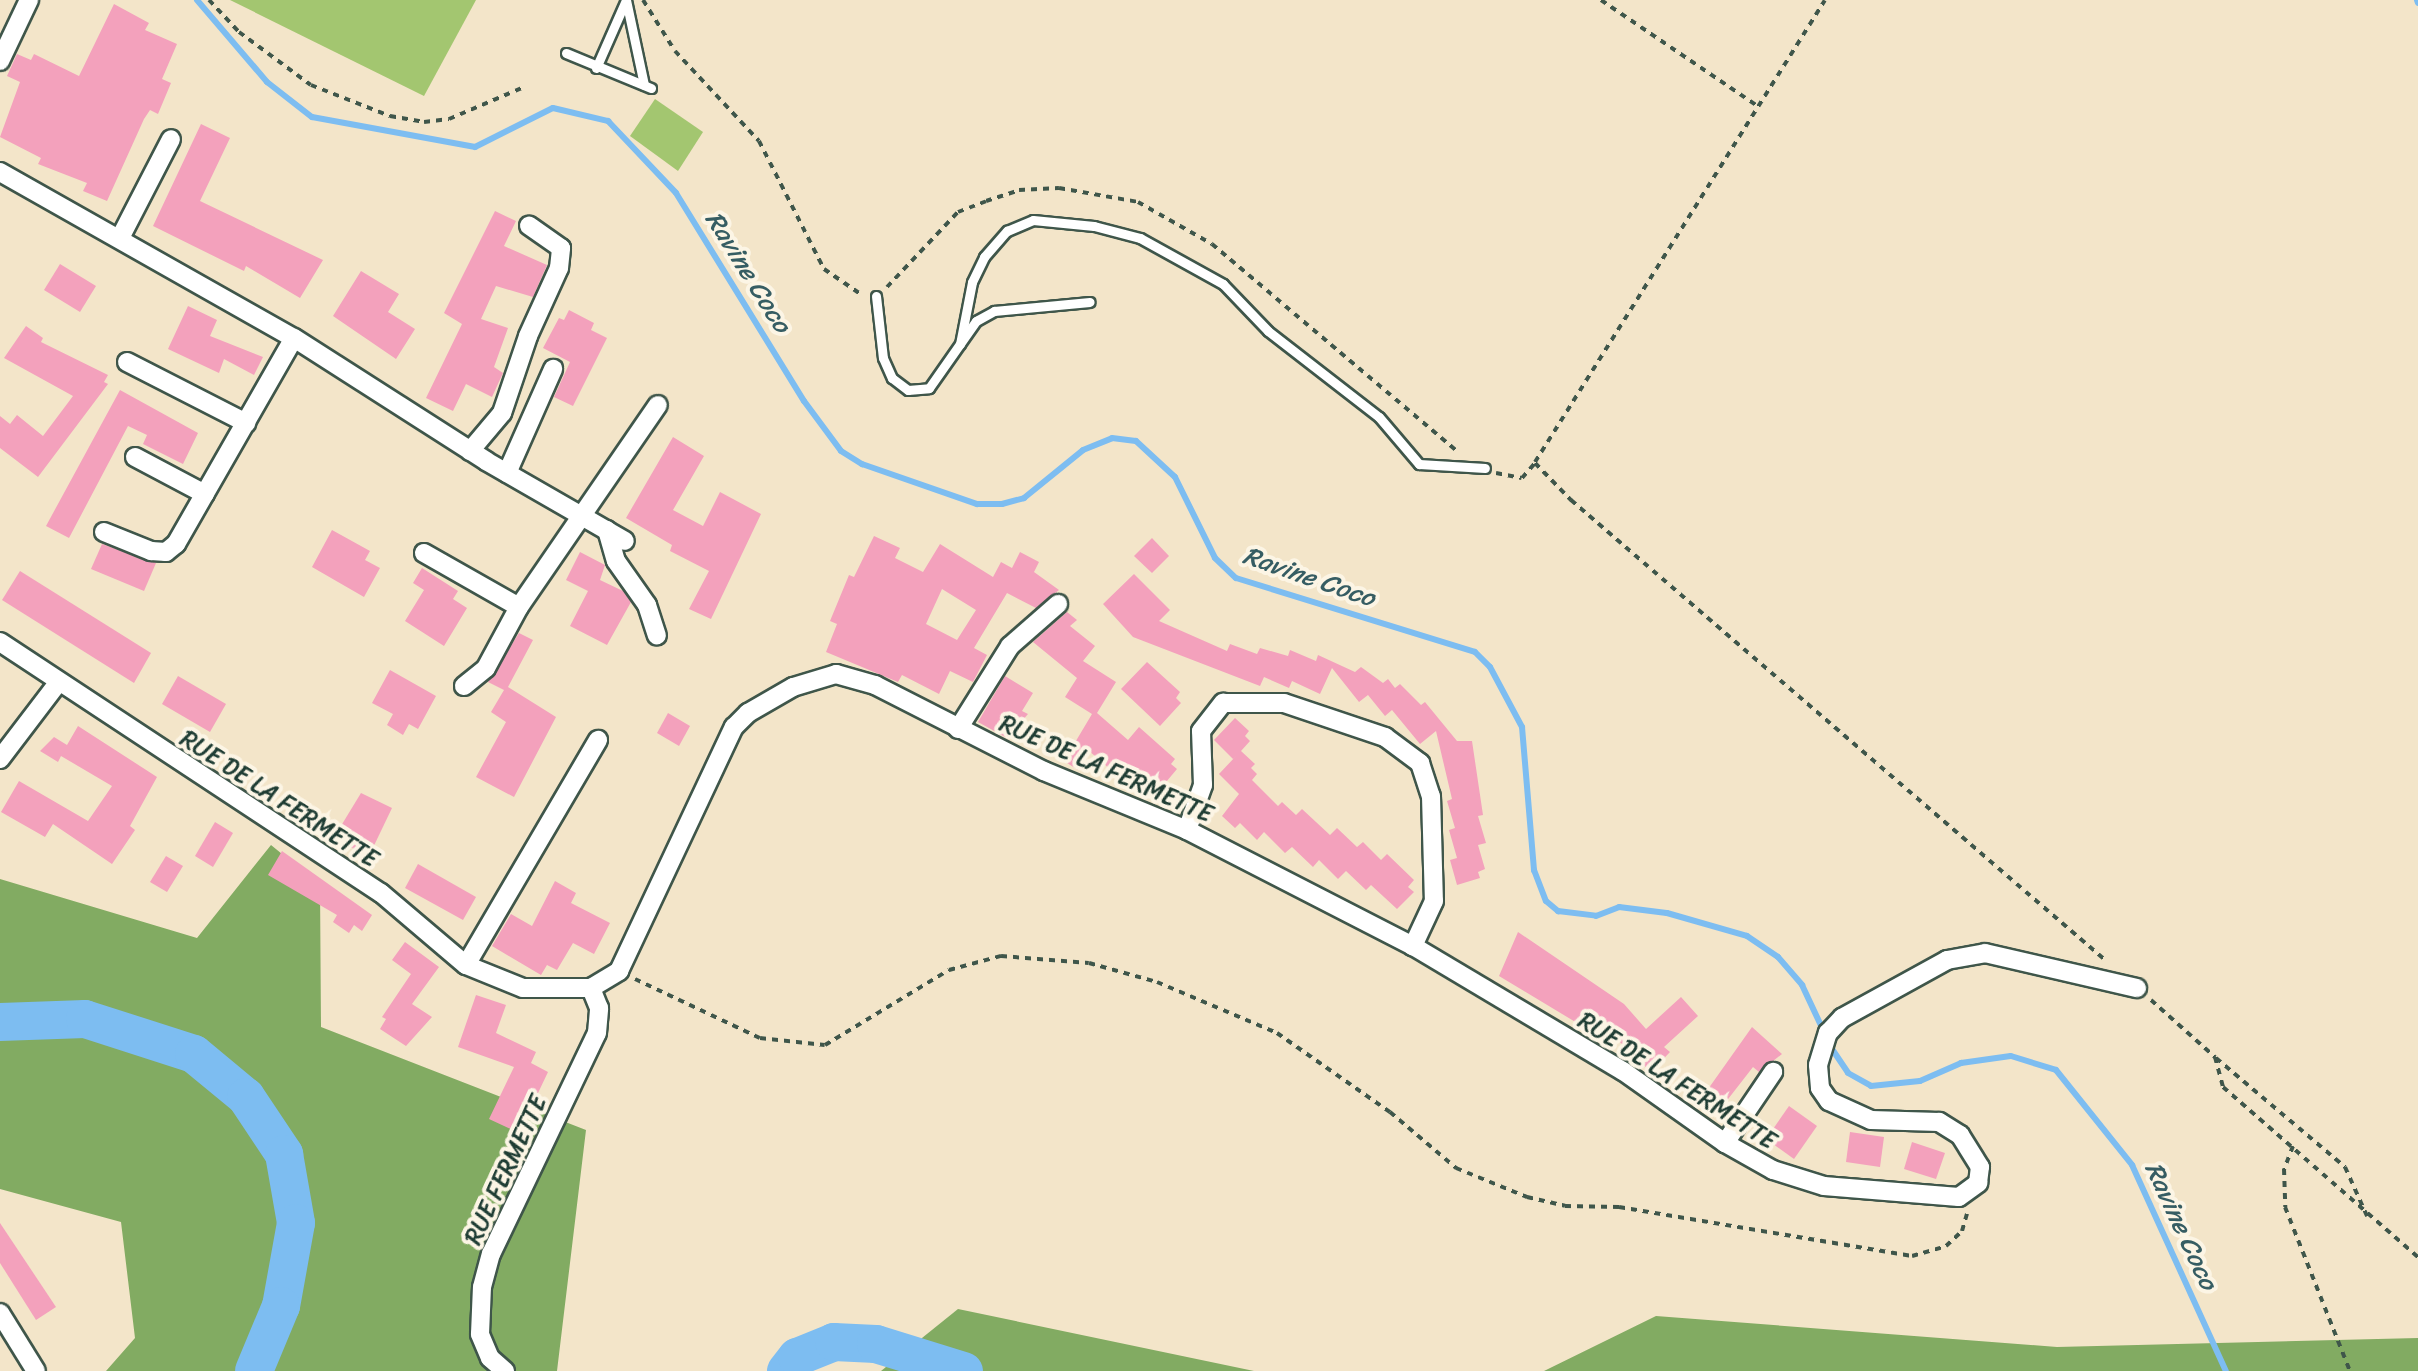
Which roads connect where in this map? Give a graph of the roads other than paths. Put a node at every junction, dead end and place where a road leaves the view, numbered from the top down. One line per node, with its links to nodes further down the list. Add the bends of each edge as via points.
1 (29, 0): 2 (street)
2 (7, 24): 4 (street)
3 (566, 53): 5 (lane)
4 (0, 61)
5 (596, 68): 5 (lane, via 626,0 647,86)
6 (171, 139): 9 (street)
7 (0, 172): 9 (street)
8 (529, 226): 18 (street, via 561,248 559,268 502,413)
9 (120, 238): 12 (street)
10 (876, 296): 13 (lane, via 883,358 892,378 908,390 929,388)
11 (1090, 302): 13 (lane, via 994,311 976,321)
12 (294, 338): 17 (street); 18 (street)
13 (960, 344): 20 (lane, via 972,282 984,257 1007,231 1033,220 1094,226 1140,238 1223,284 1268,331 1379,417 1419,464)
14 (127, 362): 17 (street)
15 (553, 369): 21 (street)
16 (658, 405): 23 (street)
17 (246, 423): 22 (street)
18 (470, 451): 21 (street)
19 (135, 457): 22 (street)
20 (1485, 468)
21 (507, 473): 23 (street)
22 (205, 494): 25 (street, via 166,552)
23 (580, 514): 24 (street); 29 (street)
24 (607, 530): 26 (street); 30 (street, via 616,561 647,605)
25 (104, 532)
26 (625, 541)
27 (424, 553): 29 (street)
28 (1058, 604): 34 (street, RUE DE LA FERMETTE, via 1010,646)
29 (519, 607): 33 (street, via 486,668)
30 (657, 635)
31 (0, 642): 32 (street, RUE DE LA FERMETTE)
32 (58, 683): 36 (street); 39 (street, RUE DE LA FERMETTE, via 381,893)
33 (464, 686)
34 (958, 729): 37 (street, RUE DE LA FERMETTE); 40 (street, RUE DE LA FERMETTE, via 875,685 836,674 814,678 748,713 722,748 619,971)
35 (598, 740): 39 (street)
36 (0, 759)
37 (1187, 830): 38 (street, RUE DE LA FERMETTE); 38 (street, via 1203,785 1201,731 1223,703 1284,703 1385,737 1420,763 1431,796 1434,901)
38 (1413, 946): 43 (street, RUE DE LA FERMETTE, via 1623,1071)
39 (466, 965): 40 (street, RUE DE LA FERMETTE, via 523,988)
40 (591, 988): 46 (street, RUE FERMETTE, via 599,1008 597,1033 491,1254 482,1287 480,1334 490,1358)
41 (2137, 988): 43 (street, RUE DE LA FERMETTE, via 2006,956 1964,955 1842,1018 1825,1041 1820,1088 1842,1109 1871,1120 1939,1122 1960,1135 1980,1167 1970,1192 1944,1198 1824,1186 1773,1170)
42 (1773, 1072): 43 (street)
43 (1725, 1143)
44 (0, 1313): 45 (street)
45 (36, 1371)
46 (505, 1371)

